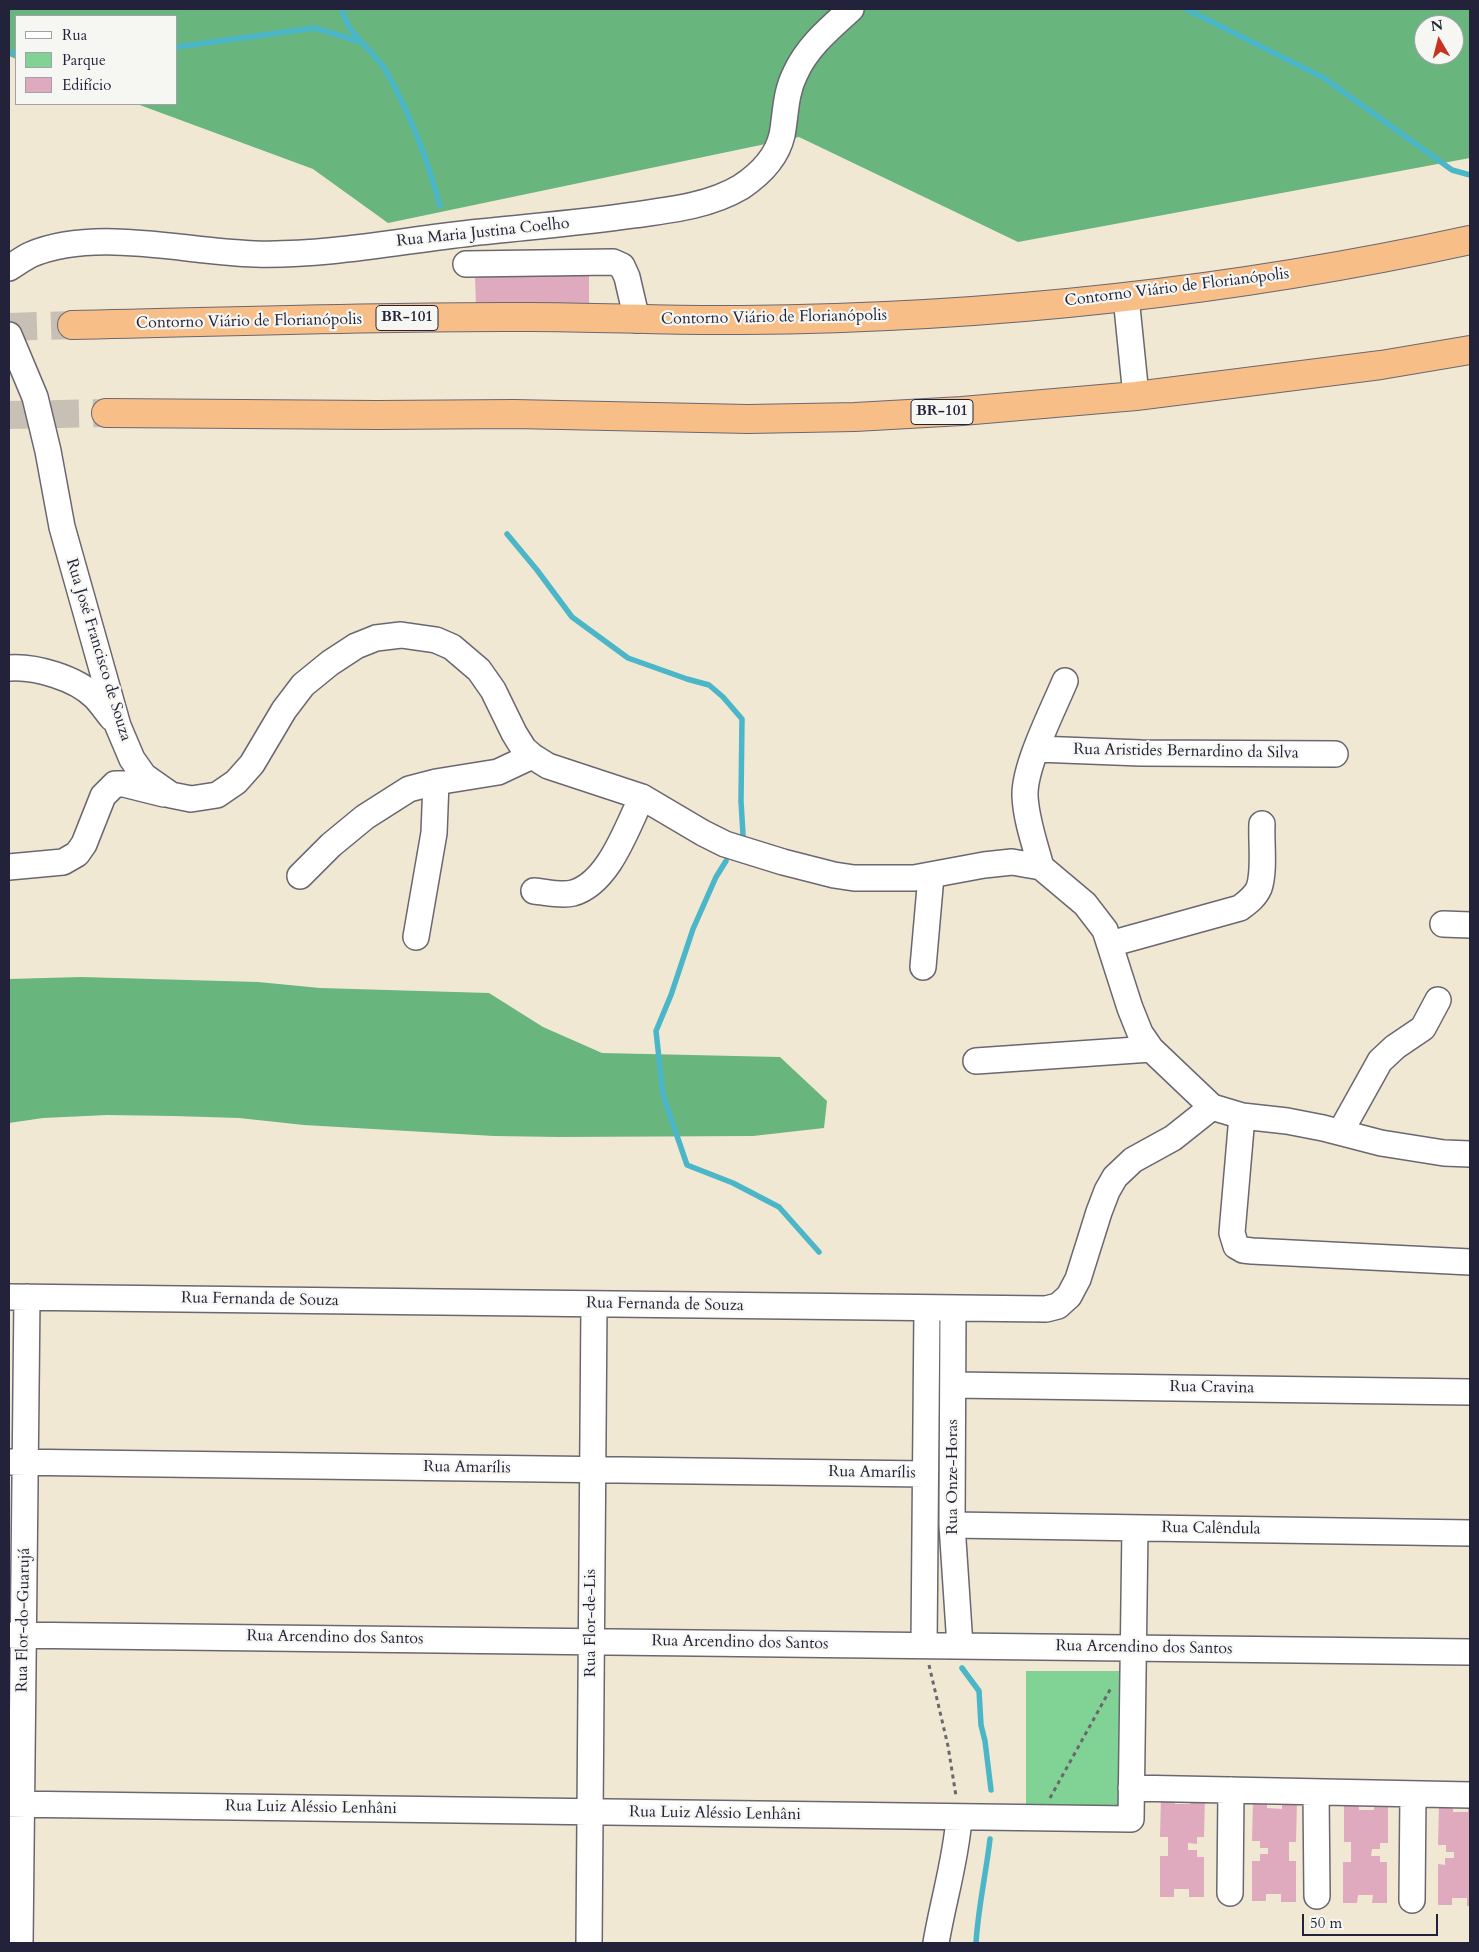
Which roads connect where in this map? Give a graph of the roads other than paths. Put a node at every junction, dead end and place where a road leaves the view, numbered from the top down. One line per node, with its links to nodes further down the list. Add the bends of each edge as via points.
1 (851, 9): 4 (street, Rua Maria Justina Coelho, via 805,54 788,90 781,138 771,159 757,175 713,200 578,223 294,254 83,242 29,256)
2 (1470, 240): 5 (highway, Contorno Viário de Florianópolis / BR-101, via 1327,267)
3 (466, 264): 6 (street, via 613,262 622,266 627,278)
4 (9, 268)
5 (1126, 297): 6 (highway, Contorno Viário de Florianópolis / BR-101, via 955,312 849,317); 10 (street)
6 (637, 320): 7 (highway, Contorno Viário de Florianópolis / BR-101, via 502,317)
7 (72, 325)
8 (10, 345): 14 (street, Rua José Francisco de Souza, via 35,396 62,527)
9 (1470, 350): 10 (highway, BR-101, via 1381,365)
10 (1136, 396): 11 (highway, BR-101, via 962,411 748,420 514,414)
11 (106, 414)
12 (9, 668): 14 (street, via 38,671 81,686 94,696)
13 (1065, 681): 15 (street)
14 (118, 726): 19 (street, Rua José Francisco de Souza, via 132,759 144,776)
15 (1037, 749): 16 (street, Rua Aristides Bernardino da Silva); 23 (street, via 1025,795)
16 (1335, 754)
17 (532, 756): 18 (street, via 498,772); 19 (street, Rua José Francisco de Souza, via 514,733 494,690 479,670 452,647 436,640 400,634 356,646 303,685 252,764 236,782 217,795 191,799); 20 (street, Rua José Francisco de Souza, via 548,766)
18 (436, 782): 24 (street, via 409,790 364,817); 29 (street, via 434,833)
19 (171, 795): 22 (street, via 114,784 103,796 77,854 63,862)
20 (642, 797): 25 (street, Rua José Francisco de Souza, via 725,844 783,862 854,878); 26 (street, via 618,847 598,878 588,887 572,893)
21 (1262, 824): 30 (street, via 1261,873 1259,887 1252,900 1240,908)
22 (9, 867)
23 (1041, 867): 25 (street, Rua José Francisco de Souza, via 1012,862 984,864); 30 (street, via 1085,904 1105,930)
24 (300, 876)
25 (931, 876): 31 (street)
26 (534, 891)
27 (1443, 924): 28 (street)
28 (1470, 925)
29 (416, 937)
30 (1110, 944): 33 (street, via 1130,1008)
31 (922, 966)
32 (1438, 1000): 37 (street, via 1423,1028 1380,1061)
33 (1151, 1049): 34 (street); 35 (street)
34 (976, 1061)
35 (1212, 1108): 36 (street); 43 (street, Rua Fernanda de Souza, via 1173,1138 1133,1160 1115,1177 1099,1212 1078,1279 1069,1296 1058,1306 1046,1309)
36 (1242, 1116): 37 (street); 39 (street, via 1232,1233 1236,1246 1252,1251)
37 (1340, 1131): 38 (street, via 1420,1150)
38 (1470, 1154)
39 (1470, 1262)
40 (18, 1297): 41 (street, Rua Fernanda de Souza); 46 (street, Rua Flor-do-Guarujá)
41 (594, 1304): 42 (street, Rua Fernanda de Souza); 47 (street, Rua Flor-de-Lis)
42 (926, 1308): 43 (street, Rua Fernanda de Souza); 48 (street, Rua Onze-Horas)
43 (953, 1308): 44 (street, Rua Onze-Horas)
44 (953, 1384): 45 (street, Rua Cravina); 49 (street, Rua Onze-Horas)
45 (1470, 1392)
46 (17, 1462): 47 (street, Rua Amarílis); 52 (street, Rua Flor-do-Guarujá)
47 (592, 1469): 48 (street, Rua Amarílis); 53 (street, Rua Flor-de-Lis)
48 (925, 1474): 54 (street, Rua Onze-Horas)
49 (952, 1525): 50 (street, Rua Calêndula); 55 (street, Rua Onze-Horas)
50 (1135, 1528): 51 (street, Rua Calêndula); 56 (street, Rua Luiz Aléssio Lenhâni)
51 (1470, 1533)
52 (16, 1635): 53 (street, Rua Arcendino dos Santos); 63 (street, Rua Flor-do-Guarujá)
53 (591, 1641): 54 (street, Rua Arcendino dos Santos); 64 (street, Rua Flor-de-Lis)
54 (924, 1646): 55 (street, Rua Arcendino dos Santos)
55 (960, 1646): 56 (street, Rua Arcendino dos Santos)
56 (1133, 1648): 57 (street, Rua Arcendino dos Santos); 58 (street, Rua Luiz Aléssio Lenhâni)
57 (1470, 1652)
58 (1131, 1788): 59 (street); 65 (street, Rua Luiz Aléssio Lenhâni, via 1131,1819)
59 (1231, 1790): 60 (street); 66 (street)
60 (1316, 1792): 61 (street); 67 (street)
61 (1413, 1794): 62 (street); 68 (street)
62 (1470, 1795)
63 (15, 1804): 64 (street, Rua Luiz Aléssio Lenhâni); 69 (street, Rua Flor-do-Guarujá)
64 (590, 1812): 65 (street, Rua Luiz Aléssio Lenhâni); 70 (street, Rua Flor-de-Lis)
65 (959, 1818): 71 (street, via 956,1849)
66 (1230, 1893)
67 (1316, 1896)
68 (1412, 1900)
69 (20, 1943)
70 (589, 1943)
71 (936, 1943)

